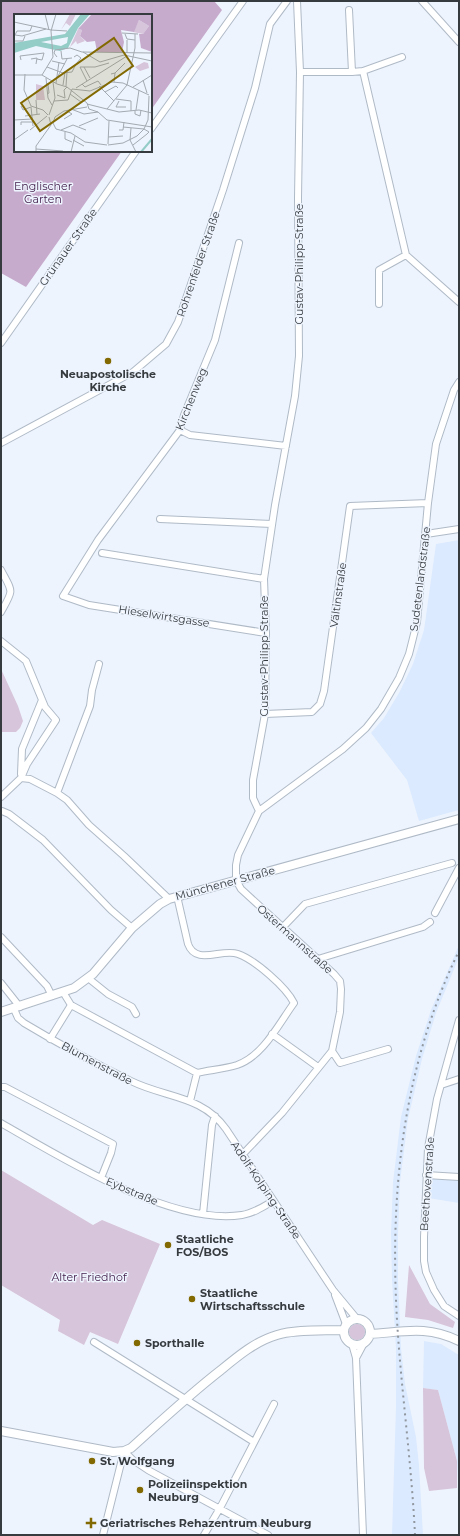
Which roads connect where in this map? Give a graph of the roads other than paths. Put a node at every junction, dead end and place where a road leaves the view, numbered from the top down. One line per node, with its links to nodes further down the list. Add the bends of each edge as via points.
1 (243, 1): 11 (street)
2 (287, 1): 20 (street, Rohrenfelder Straße, via 270,24 255,88 223,190 178,322 166,344 133,372)
3 (297, 1): 9 (street, Gustav-Philipp-Straße)
4 (422, 1): 6 (street)
5 (350, 10): 10 (street)
6 (459, 42)
7 (402, 57): 8 (street)
8 (363, 71): 10 (street); 14 (street)
9 (300, 72): 10 (street); 21 (street, Gustav-Philipp-Straße, via 299,356)
10 (352, 72)
11 (152, 128)
12 (135, 152): 17 (street, Grünauer Straße)
13 (239, 243): 19 (street, Kirchenweg, via 216,340)
14 (406, 255): 15 (street); 16 (street, via 379,270)
15 (459, 302)
16 (379, 304)
17 (1, 343)
18 (459, 382): 22 (street, Sudetenlandstraße, via 436,444)
19 (180, 430): 21 (street, via 190,435); 30 (street, Kirchenweg, via 98,540)
20 (1, 443)
21 (286, 446): 24 (street, Gustav-Philipp-Straße)
22 (428, 503): 26 (street, Sudetenlandstraße); 36 (street, Vältinstraße, via 350,506 324,691 320,704 312,712)
23 (160, 519): 24 (street)
24 (272, 524): 29 (street, Gustav-Philipp-Straße)
25 (459, 529): 26 (street)
26 (426, 534): 41 (street, Sudetenlandstraße, via 417,622 406,662 388,697 366,728 343,749)
27 (102, 553): 29 (street)
28 (1, 570): 31 (street, via 11,589)
29 (264, 579): 32 (street, Gustav-Philipp-Straße)
30 (63, 596): 32 (street, Hieselwirtsgasse, via 89,605)
31 (1, 612)
32 (266, 633): 36 (street, Gustav-Philipp-Straße)
33 (1, 641): 35 (street, via 26,661)
34 (99, 664): 38 (street, via 90,706)
35 (42, 700): 37 (street, via 22,748); 37 (street, via 56,720 27,764)
36 (265, 714): 41 (street, Gustav-Philipp-Straße, via 253,780 253,798)
37 (21, 778): 38 (street); 39 (street)
38 (57, 793): 47 (street)
39 (1, 797)
40 (1, 810): 51 (street, via 43,840)
41 (259, 811): 45 (street, Sudetenlandstraße, via 238,856)
42 (459, 819): 45 (main road, Münchener Straße)
43 (452, 863): 50 (street, via 305,904)
44 (459, 868): 48 (street)
45 (236, 880): 46 (main road, Münchener Straße); 50 (street, Ostermannstraße, via 241,889)
46 (177, 896): 47 (main road, Münchener Straße); 64 (street, via 188,944 194,954 238,954 267,973 290,996 294,1003)
47 (168, 899): 51 (main road, Münchener Straße)
48 (435, 913)
49 (430, 922): 54 (street, via 423,927)
50 (283, 927): 54 (street, Ostermannstraße)
51 (132, 928): 55 (main road, Münchener Straße)
52 (1, 933): 53 (street)
53 (3, 938): 58 (street, via 47,986)
54 (318, 959): 67 (street, Ostermannstraße, via 340,981 340,1012)
55 (88, 978): 57 (main road, Münchener Straße); 62 (street, via 108,994 132,1007)
56 (1, 983): 60 (street, Blumenstraße)
57 (63, 992): 58 (main road, Münchener Straße); 59 (street)
58 (52, 996): 60 (main road, Münchener Straße)
59 (71, 1005): 65 (street); 69 (street)
60 (17, 1008): 61 (main road, Münchener Straße); 65 (street, Blumenstraße, via 18,1018)
61 (1, 1012)
62 (136, 1014)
63 (458, 1023): 71 (street, Beethovenstraße)
64 (272, 1034): 68 (street); 69 (street, via 257,1054 247,1061)
65 (50, 1039): 73 (street, Blumenstraße, via 149,1090)
66 (388, 1049): 67 (street, via 340,1063)
67 (332, 1050): 68 (street, Ostermannstraße)
68 (318, 1067): 76 (street, Ostermannstraße, via 282,1113)
69 (197, 1073): 73 (street)
70 (459, 1079): 71 (street)
71 (441, 1085): 77 (street, Beethovenstraße, via 428,1148)
72 (1, 1087): 79 (street, via 113,1144)
73 (190, 1101): 74 (street, Adolf-Kolping-Straße)
74 (215, 1116): 76 (street, Adolf-Kolping-Straße, via 223,1124); 81 (street)
75 (1, 1123): 79 (street, Eybstraße)
76 (242, 1155): 80 (street, Adolf-Kolping-Straße)
77 (426, 1175): 78 (street); 83 (street, Beethovenstraße, via 426,1272 444,1306)
78 (459, 1177)
79 (101, 1178): 81 (street, Eybstraße, via 157,1202)
80 (273, 1201): 81 (street, Eybstraße, via 243,1215); 82 (street, Adolf-Kolping-Straße)
81 (203, 1214)
82 (333, 1290): 84 (street, Adolf-Kolping-Straße); 85 (street, Adolf-Kolping-Straße)
83 (459, 1316)
84 (357, 1319): 85 (main road, via 351,1320); 86 (main road, via 365,1321)
85 (345, 1327): 90 (main road, via 346,1340); 92 (main road, via 278,1334 239,1355)
86 (370, 1331): 87 (main road, via 435,1332); 89 (main road)
87 (459, 1341)
88 (94, 1342): 92 (street)
89 (364, 1343): 90 (main road); 91 (street)
90 (352, 1344): 91 (street)
91 (356, 1358): 101 (street)
92 (185, 1400): 95 (street); 96 (main road, via 131,1448)
93 (274, 1404): 95 (street)
94 (1, 1431): 96 (main road, via 56,1438 113,1452)
95 (254, 1442): 97 (street)
96 (124, 1451): 97 (street, via 148,1470); 98 (street)
97 (220, 1508): 99 (street); 100 (street)
98 (103, 1535)
99 (204, 1535)
100 (268, 1535)
101 (363, 1535)

